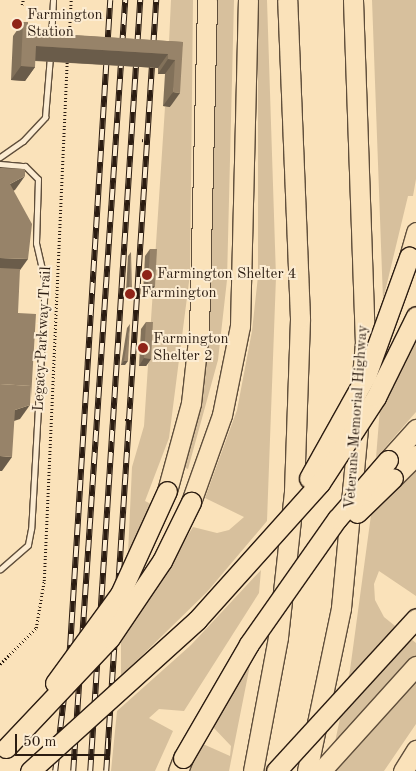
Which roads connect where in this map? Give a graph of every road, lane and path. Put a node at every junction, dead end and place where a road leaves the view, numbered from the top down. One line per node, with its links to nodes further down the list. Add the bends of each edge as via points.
1 (23, 0): 8 (path)
2 (53, 0): 13 (lane, via 45,117)
3 (71, 0): 9 (path)
4 (207, 0): 27 (highway, bridge, via 199,331 191,403 167,491 145,545 108,612)
5 (248, 0): 27 (highway, bridge, via 240,326 222,415 191,502 154,575 110,638)
6 (288, 0): 31 (highway, via 300,318 294,491 278,637)
7 (353, 0): 33 (highway, Veterans Memorial Highway, via 365,342 341,608)
8 (22, 5)
9 (69, 39)
10 (68, 49): 25 (path, Legacy Parkway Trail, via 44,581 36,628)
11 (142, 140): 12 (path)
12 (148, 141)
13 (0, 157)
14 (0, 164): 23 (lane, via 25,166 38,178 36,243 45,282 31,528 28,545)
15 (416, 232): 22 (highway, bridge, via 366,376)
16 (416, 316): 22 (highway, bridge, via 352,437 320,483)
17 (125, 420): 18 (path)
18 (131, 420)
19 (416, 429): 21 (highway)
20 (416, 456): 21 (highway)
21 (390, 469): 29 (highway, bridge, via 337,519 235,665)
22 (279, 528): 30 (highway, bridge, via 182,634)
23 (0, 569)
24 (416, 618): 32 (highway, bridge)
25 (0, 664)
26 (416, 666): 34 (highway)
27 (3, 750)
28 (416, 750): 35 (highway)
29 (180, 765)
30 (30, 771)
31 (253, 771)
32 (276, 771)
33 (307, 771)
34 (321, 771)
35 (402, 771)

